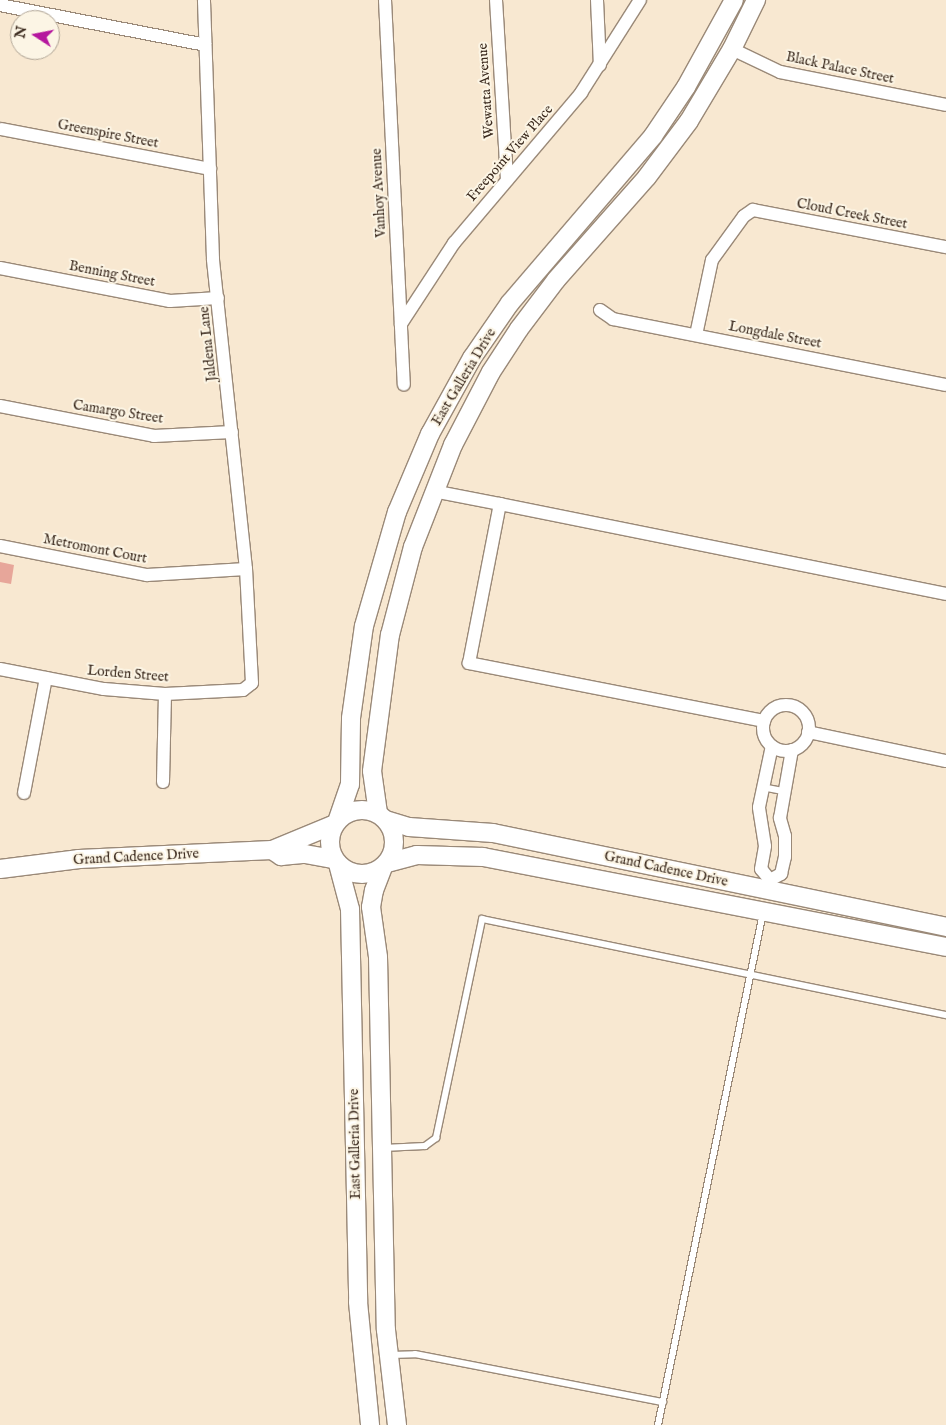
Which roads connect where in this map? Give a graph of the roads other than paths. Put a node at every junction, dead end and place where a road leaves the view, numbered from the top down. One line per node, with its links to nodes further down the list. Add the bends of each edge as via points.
1 (204, 0): 9 (street, Jaldena Lane)
2 (384, 0): 20 (street, Vanhoy Avenue)
3 (496, 0): 15 (street, Wewatta Avenue)
4 (597, 0): 11 (street)
5 (640, 0): 11 (street, Freepoint View Place)
6 (734, 0): 45 (main road, East Galleria Drive, via 672,109 634,162 510,303 472,358 426,442 388,540 364,626 351,718 350,784)
7 (756, 0): 10 (main road, East Galleria Drive)
8 (0, 5): 9 (street)
9 (205, 45): 14 (street, Jaldena Lane)
10 (732, 49): 12 (street, Black Palace Street, via 780,72); 26 (main road, East Galleria Drive, via 704,98 647,177 575,258 519,330 466,419)
11 (600, 65): 15 (street, Freepoint View Place, via 581,93)
12 (946, 105)
13 (1, 129): 14 (street, Greenspire Street)
14 (210, 169): 18 (street, Jaldena Lane, via 213,259)
15 (507, 180): 20 (street, Freepoint View Place, via 442,259)
16 (946, 247): 21 (street, Cloud Creek Street, via 753,210 744,216 712,260)
17 (0, 268): 18 (street, Benning Street, via 170,301)
18 (218, 298): 25 (street, Jaldena Lane)
19 (600, 310): 21 (street, Longdale Street, via 613,319)
20 (401, 324): 22 (street, Vanhoy Avenue)
21 (696, 335): 23 (street, Longdale Street)
22 (404, 385)
23 (946, 385)
24 (0, 406): 25 (street, Camargo Street, via 154,436)
25 (232, 432): 29 (street, Jaldena Lane)
26 (433, 490): 27 (street); 44 (main road, East Galleria Drive, via 406,570 388,644 372,771)
27 (500, 504): 30 (street); 35 (street, via 469,663)
28 (0, 546): 29 (street, Metromont Court, via 147,575)
29 (246, 570): 33 (street, Jaldena Lane)
30 (946, 594)
31 (0, 668): 32 (street, Lorden Street)
32 (46, 678): 34 (street, Lorden Street, via 104,689); 43 (street)
33 (252, 683): 34 (street, Lorden Street, via 243,690)
34 (165, 694): 40 (street)
35 (764, 721): 36 (street, via 774,708 789,705 803,712); 37 (street, via 764,735)
36 (808, 732): 38 (street, via 804,742); 39 (street)
37 (772, 746): 38 (street); 41 (street)
38 (792, 750): 42 (street)
39 (946, 761)
40 (164, 782)
41 (762, 787): 42 (lane); 50 (street, via 759,807 765,846 761,869)
42 (783, 791): 50 (street, via 780,818 785,836 785,857 781,874)
43 (24, 793)
44 (382, 816): 45 (main road, via 357,809); 48 (main road, via 391,827 394,846); 50 (main road, Grand Cadence Drive, via 409,827 492,833)
45 (337, 822): 46 (main road, Grand Cadence Drive); 47 (main road, via 330,841)
46 (272, 850): 47 (main road, Grand Cadence Drive, via 280,856 305,854); 49 (main road, Grand Cadence Drive, via 79,859)
47 (336, 861): 48 (main road, via 355,874 375,872); 59 (main road, East Galleria Drive, via 350,909 358,1302)
48 (385, 865): 51 (main road, Grand Cadence Drive, via 417,855 483,856); 56 (main road, East Galleria Drive, via 372,904 378,957)
49 (0, 868)
50 (769, 885): 51 (main road); 52 (main road, Grand Cadence Drive)
51 (764, 909): 53 (main road, Grand Cadence Drive); 54 (lane)
52 (946, 927)
53 (946, 947)
54 (750, 975): 55 (lane); 56 (lane, via 482,919 436,1138 425,1146); 58 (lane)
55 (946, 1015)
56 (381, 1148): 57 (main road, East Galleria Drive)
57 (388, 1356): 58 (lane, via 415,1354); 60 (main road, East Galleria Drive)
58 (663, 1402): 61 (lane)
59 (370, 1425)
60 (397, 1425)
61 (658, 1425)

